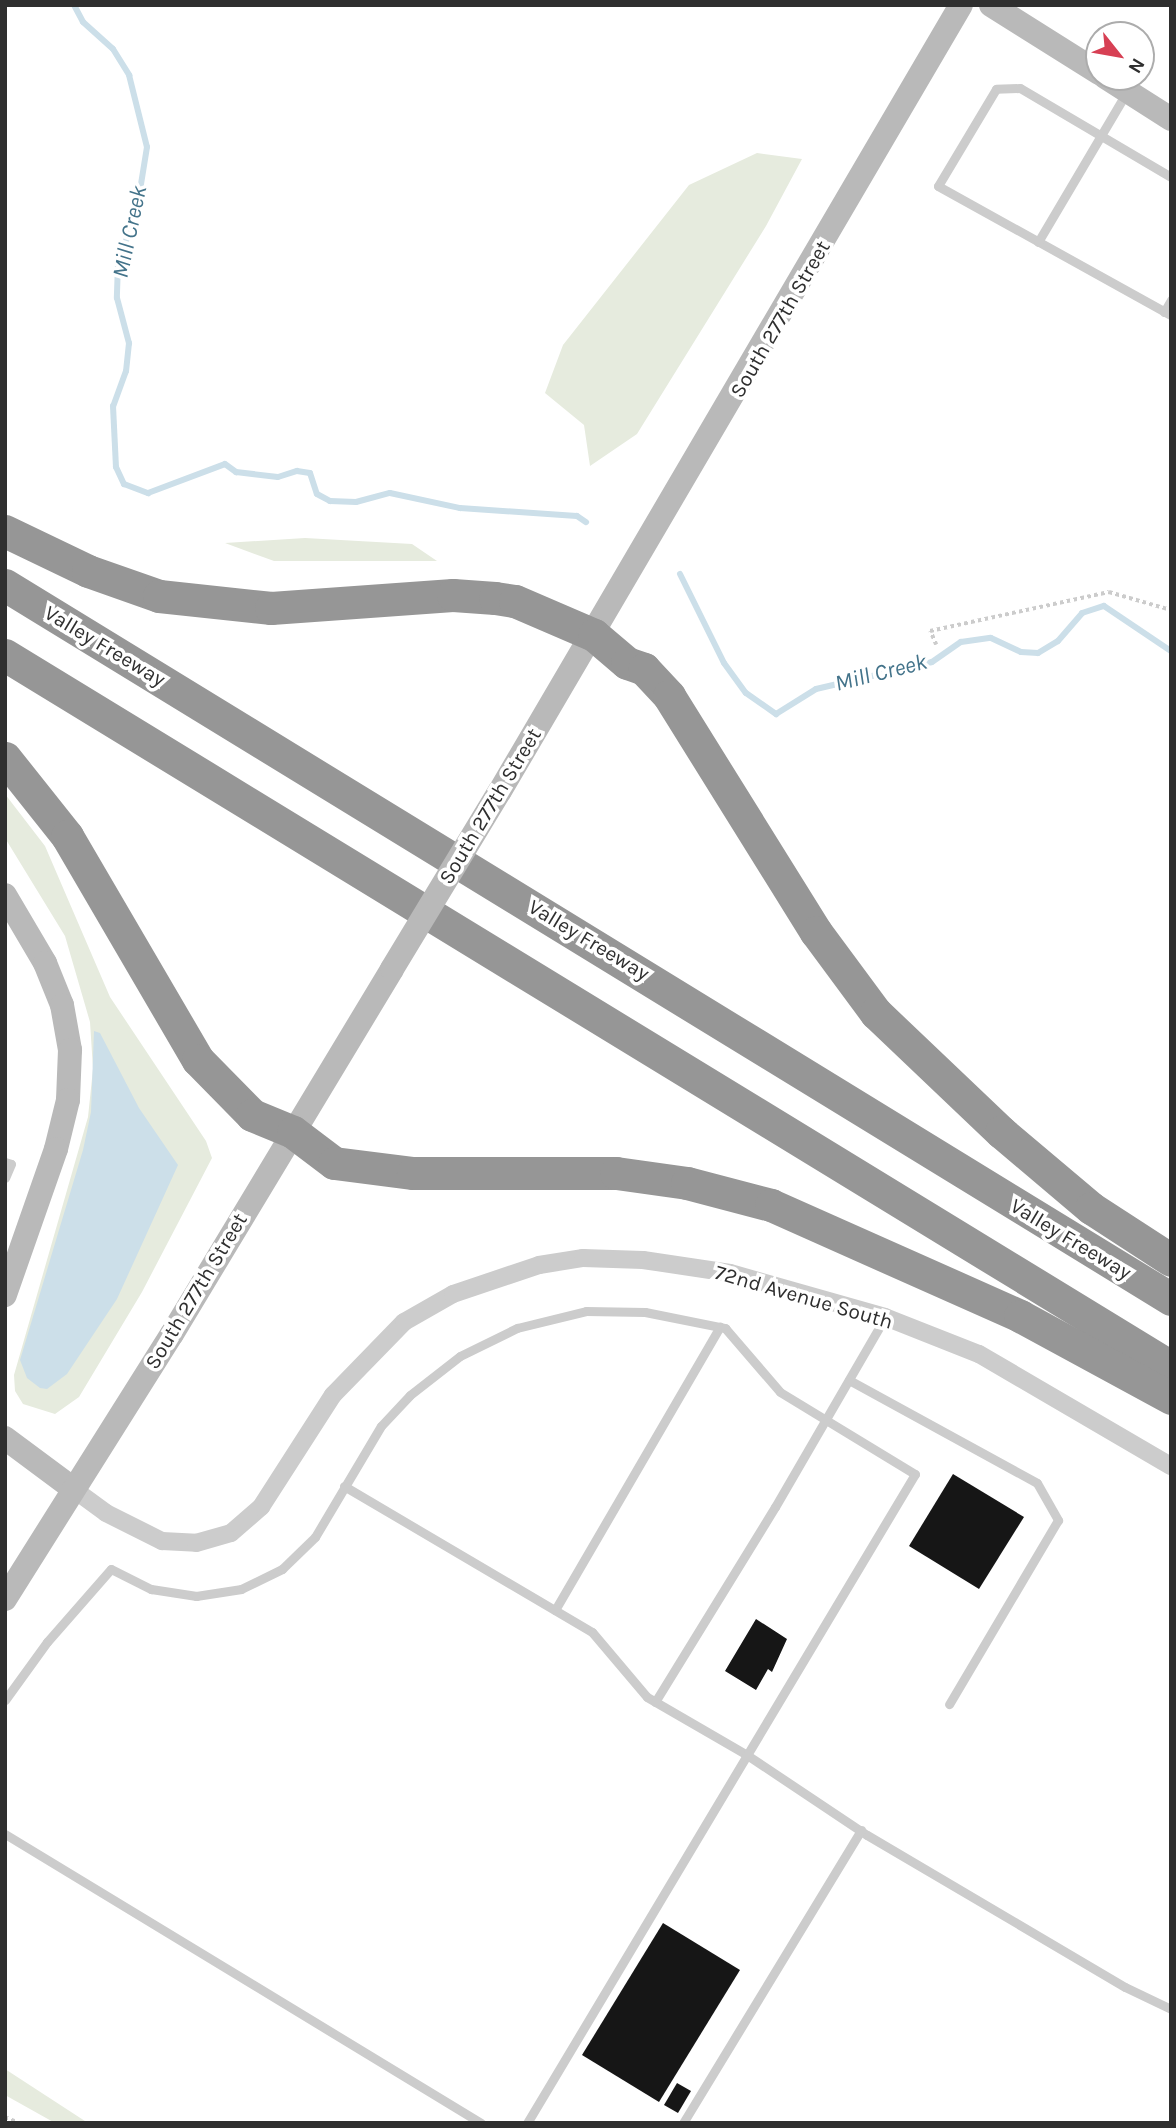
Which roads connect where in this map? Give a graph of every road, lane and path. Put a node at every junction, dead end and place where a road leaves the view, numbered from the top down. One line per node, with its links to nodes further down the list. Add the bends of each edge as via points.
1 (961, 5): 14 (main road, South 277th Street)
2 (991, 5): 3 (main road)
3 (1085, 65)
4 (1126, 91): 5 (main road); 6 (lane)
5 (1171, 119)
6 (1101, 135): 7 (lane); 8 (lane); 8 (lane, via 1020,88 996,89 938,186)
7 (1171, 177)
8 (1038, 242): 10 (lane)
9 (1171, 300): 10 (lane)
10 (1167, 314)
11 (5, 531): 14 (highway, via 88,571 159,596 271,608 453,595 495,598 515,601)
12 (5, 585): 24 (highway, Valley Freeway)
13 (1171, 610): 15 (path, via 1109,592 930,631)
14 (594, 635): 19 (main road, South 277th Street, bridge); 22 (highway, via 627,663 644,669 669,696 816,932 876,1013 1001,1132 1091,1208)
15 (936, 645)
16 (5, 655): 27 (highway)
17 (5, 758): 19 (highway, via 67,836 198,1060 253,1115)
18 (5, 895): 23 (main road, via 46,963 62,1005 70,1049 68,1100 56,1149)
19 (293, 1132): 29 (highway, via 334,1163 413,1173 616,1173 687,1183 771,1205 1020,1316); 34 (main road, South 277th Street, via 172,1334)
20 (5, 1162): 21 (lane, via 10,1164)
21 (5, 1178)
22 (1171, 1260)
23 (7, 1288)
24 (1171, 1299)
25 (885, 1317): 28 (lane); 32 (street, 72nd Avenue South, via 979,1354); 34 (street, 72nd Avenue South, via 730,1273 607,1258 539,1265 453,1294 404,1322 333,1395 261,1507 231,1533 196,1543 162,1541 106,1513)
26 (720, 1327): 30 (lane, via 780,1392); 33 (lane, via 645,1312 586,1311 517,1328 460,1356 410,1395 381,1426); 36 (lane)
27 (1171, 1367)
28 (849, 1380): 30 (lane); 39 (lane, via 1037,1483 1058,1520)
29 (1171, 1398)
30 (825, 1421): 38 (lane); 40 (lane, via 915,1474)
31 (5, 1438): 34 (main road, 72nd Avenue South)
32 (1171, 1466)
33 (344, 1486): 36 (lane); 37 (lane, via 315,1537 282,1569 241,1589 196,1596 174,1593 152,1589 111,1569 47,1642)
34 (72, 1488): 35 (main road, South 277th Street)
35 (5, 1599)
36 (555, 1610): 38 (lane, via 592,1632)
37 (5, 1700)
38 (654, 1702): 40 (lane)
39 (949, 1704)
40 (747, 1755): 41 (lane); 47 (lane)
41 (860, 1830): 43 (lane, via 1125,1987); 48 (lane)
42 (5, 1834): 46 (lane)
43 (1171, 2009)
44 (5, 2117): 45 (path)
45 (19, 2123)
46 (481, 2123)
47 (527, 2123)
48 (684, 2123)

